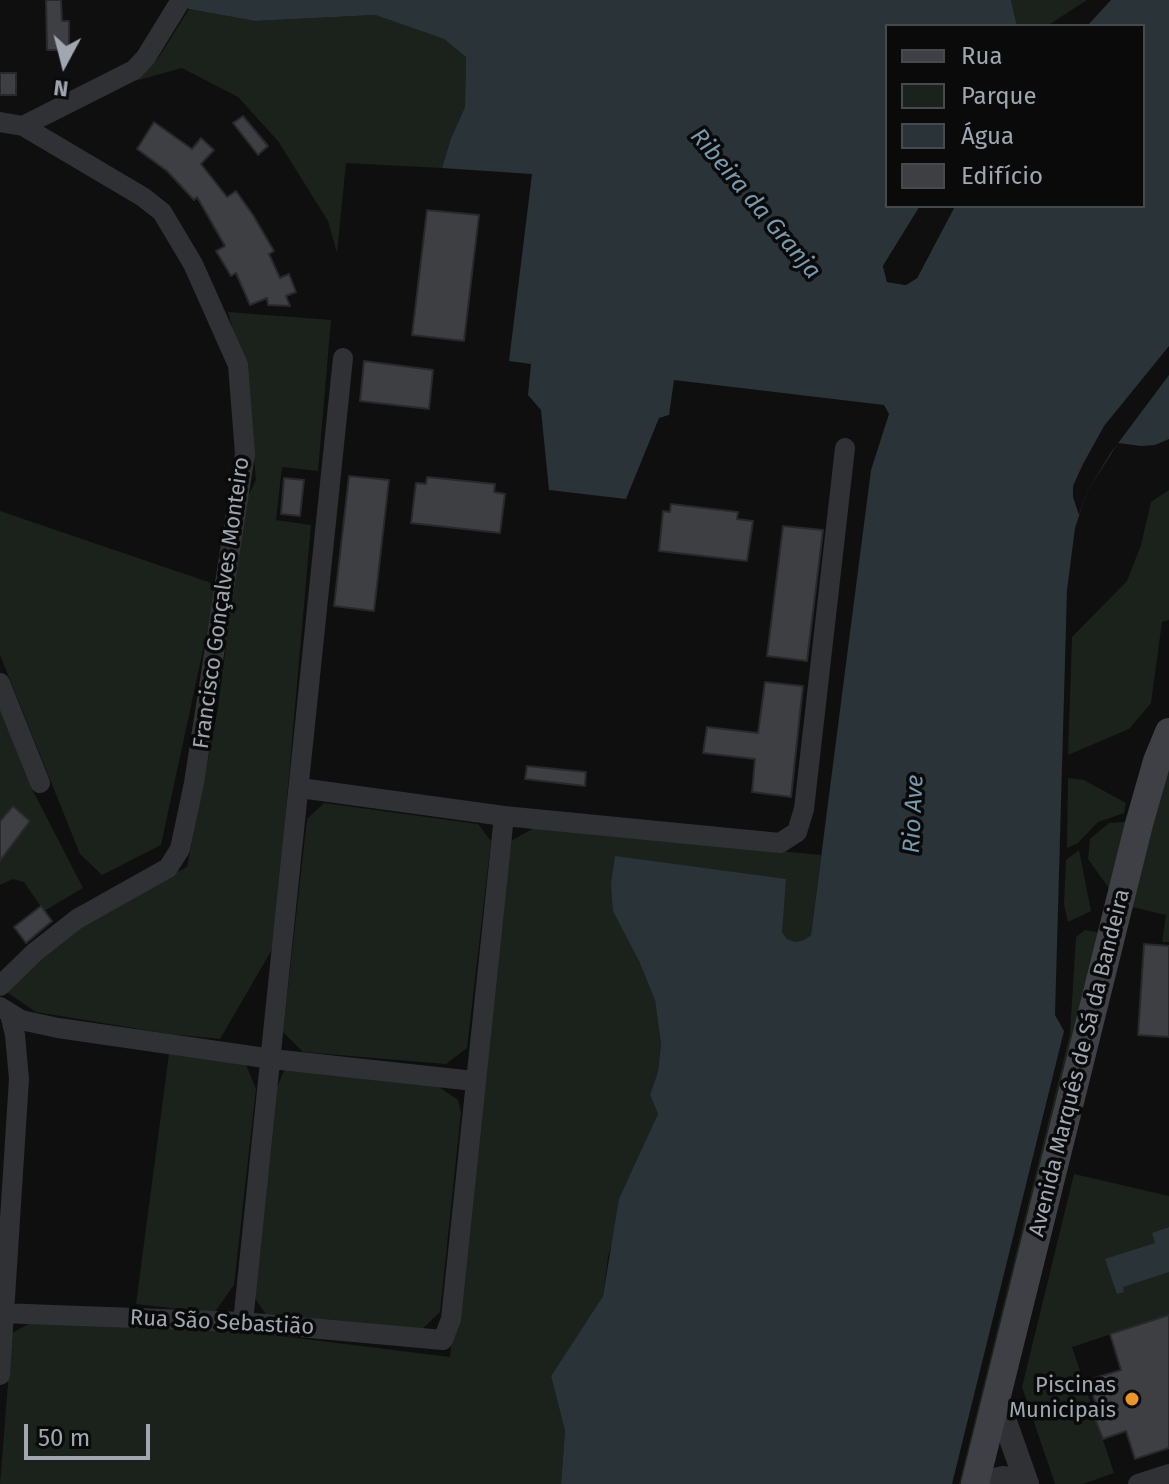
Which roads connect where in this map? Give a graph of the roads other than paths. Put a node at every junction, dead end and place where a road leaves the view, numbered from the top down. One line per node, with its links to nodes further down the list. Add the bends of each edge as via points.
1 (180, 1): 3 (street, via 134,70)
2 (0, 122): 3 (street)
3 (23, 126): 11 (street, Francisco Gonçalves Monteiro, via 153,204 174,231 238,365 245,454 180,849 168,868 77,919)
4 (343, 358): 9 (street)
5 (845, 448): 10 (street, via 804,809 797,832 780,843)
6 (0, 683): 8 (street)
7 (1169, 732): 18 (main road, Avenida Marquês de Sá da Bandeira, via 1139,824)
8 (40, 783)
9 (300, 788): 10 (street); 13 (street)
10 (504, 816): 14 (street)
11 (0, 986)
12 (5, 1010): 13 (street, via 33,1024); 15 (street, via 15,1035 19,1079)
13 (272, 1059): 14 (street); 16 (street)
14 (474, 1081): 16 (street, Rua São Sebastião, via 451,1319 443,1340)
15 (3, 1313): 16 (street, Rua São Sebastião); 17 (street)
16 (243, 1322)
17 (0, 1375)
18 (996, 1396): 20 (main road, Avenida Marquês de Sá da Bandeira); 21 (street)
19 (1169, 1474): 22 (street)
20 (975, 1484): 21 (street, via 1003,1478)
21 (1027, 1484)
22 (1138, 1484)

